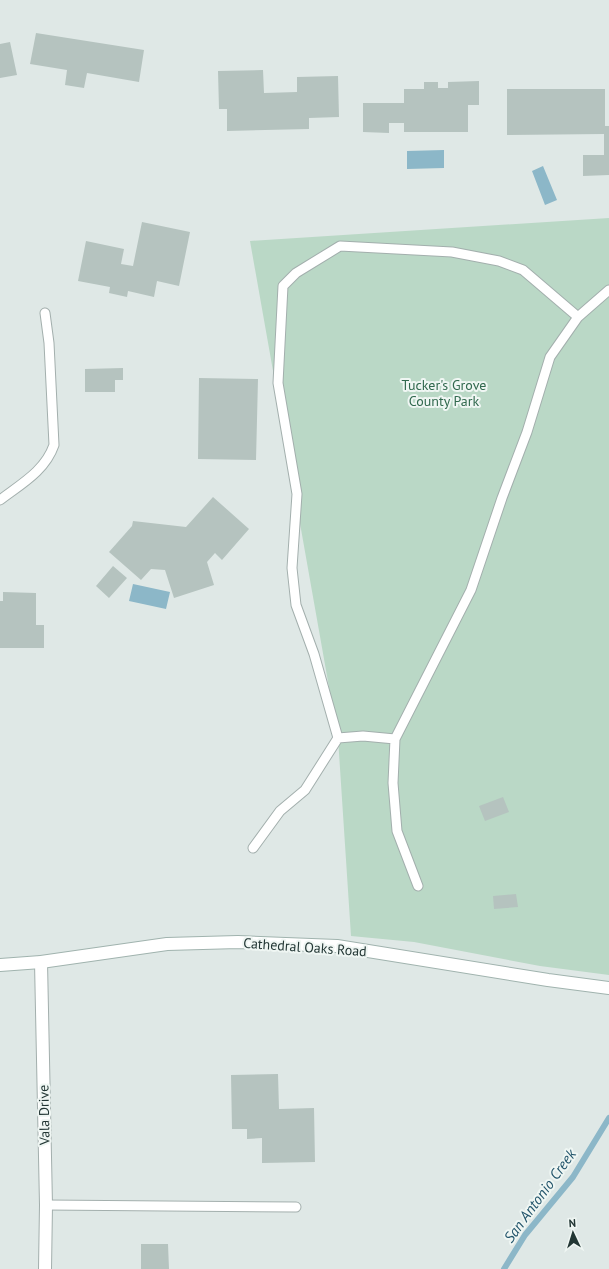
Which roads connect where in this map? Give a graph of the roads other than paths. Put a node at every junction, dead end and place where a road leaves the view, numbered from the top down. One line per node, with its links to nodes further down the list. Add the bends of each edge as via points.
1 (609, 290): 3 (lane)
2 (46, 313): 4 (lane, via 54,445 49,458 38,472)
3 (578, 317): 5 (lane, via 523,270 499,261 452,252 340,246 296,273 283,286 278,383 297,494 292,568 296,605 314,654); 6 (lane, via 550,357 527,432 471,590)
4 (0, 500)
5 (338, 738): 6 (lane, via 364,736); 7 (lane, via 305,790 280,811)
6 (395, 739): 8 (lane, via 393,783 397,831)
7 (252, 848)
8 (418, 886)
9 (41, 962): 10 (main road, Cathedral Oaks Road); 11 (main road, Cathedral Oaks Road, via 167,944 238,942 337,946); 12 (main road, Vala Drive)
10 (0, 965)
11 (605, 987)
12 (46, 1205): 13 (lane); 14 (main road, Vala Drive)
13 (296, 1207)
14 (45, 1269)

